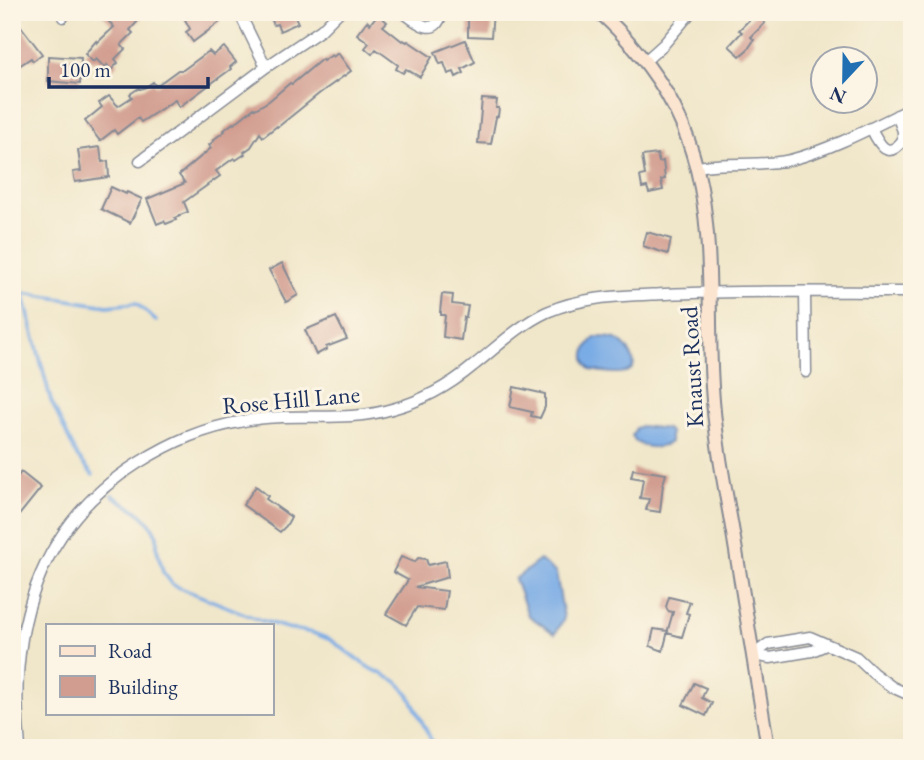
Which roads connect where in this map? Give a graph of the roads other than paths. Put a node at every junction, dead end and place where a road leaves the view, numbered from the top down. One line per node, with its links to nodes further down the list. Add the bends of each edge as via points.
1 (239, 12): 8 (street)
2 (339, 12): 8 (street, via 321,30)
3 (403, 12): 4 (street, via 429,27 436,26)
4 (442, 12)
5 (599, 12): 7 (main road, Knaust Road)
6 (691, 12): 7 (street)
7 (644, 61): 13 (main road, Knaust Road, via 672,105)
8 (266, 67): 12 (street)
9 (912, 108): 10 (street)
10 (897, 115): 11 (street); 11 (street, via 904,140 894,149 883,148)
11 (871, 128): 13 (street, via 790,160)
12 (140, 161)
13 (697, 167): 14 (main road, Knaust Road, via 706,216)
14 (709, 292): 16 (street, Rose Hill Lane); 18 (main road, Knaust Road, via 715,426); 20 (street, Rose Hill Lane, via 578,301 519,329 469,369 418,401 360,417 286,417 218,426 182,438 127,470 92,498 71,523 54,548 29,604 17,677)
15 (912, 292): 16 (street, Rose Hill Lane)
16 (805, 293): 17 (street)
17 (807, 372)
18 (753, 655): 19 (street, via 768,644 810,637 856,657 892,687); 21 (main road, Knaust Road)
19 (912, 696)
20 (20, 748)
21 (768, 748)

